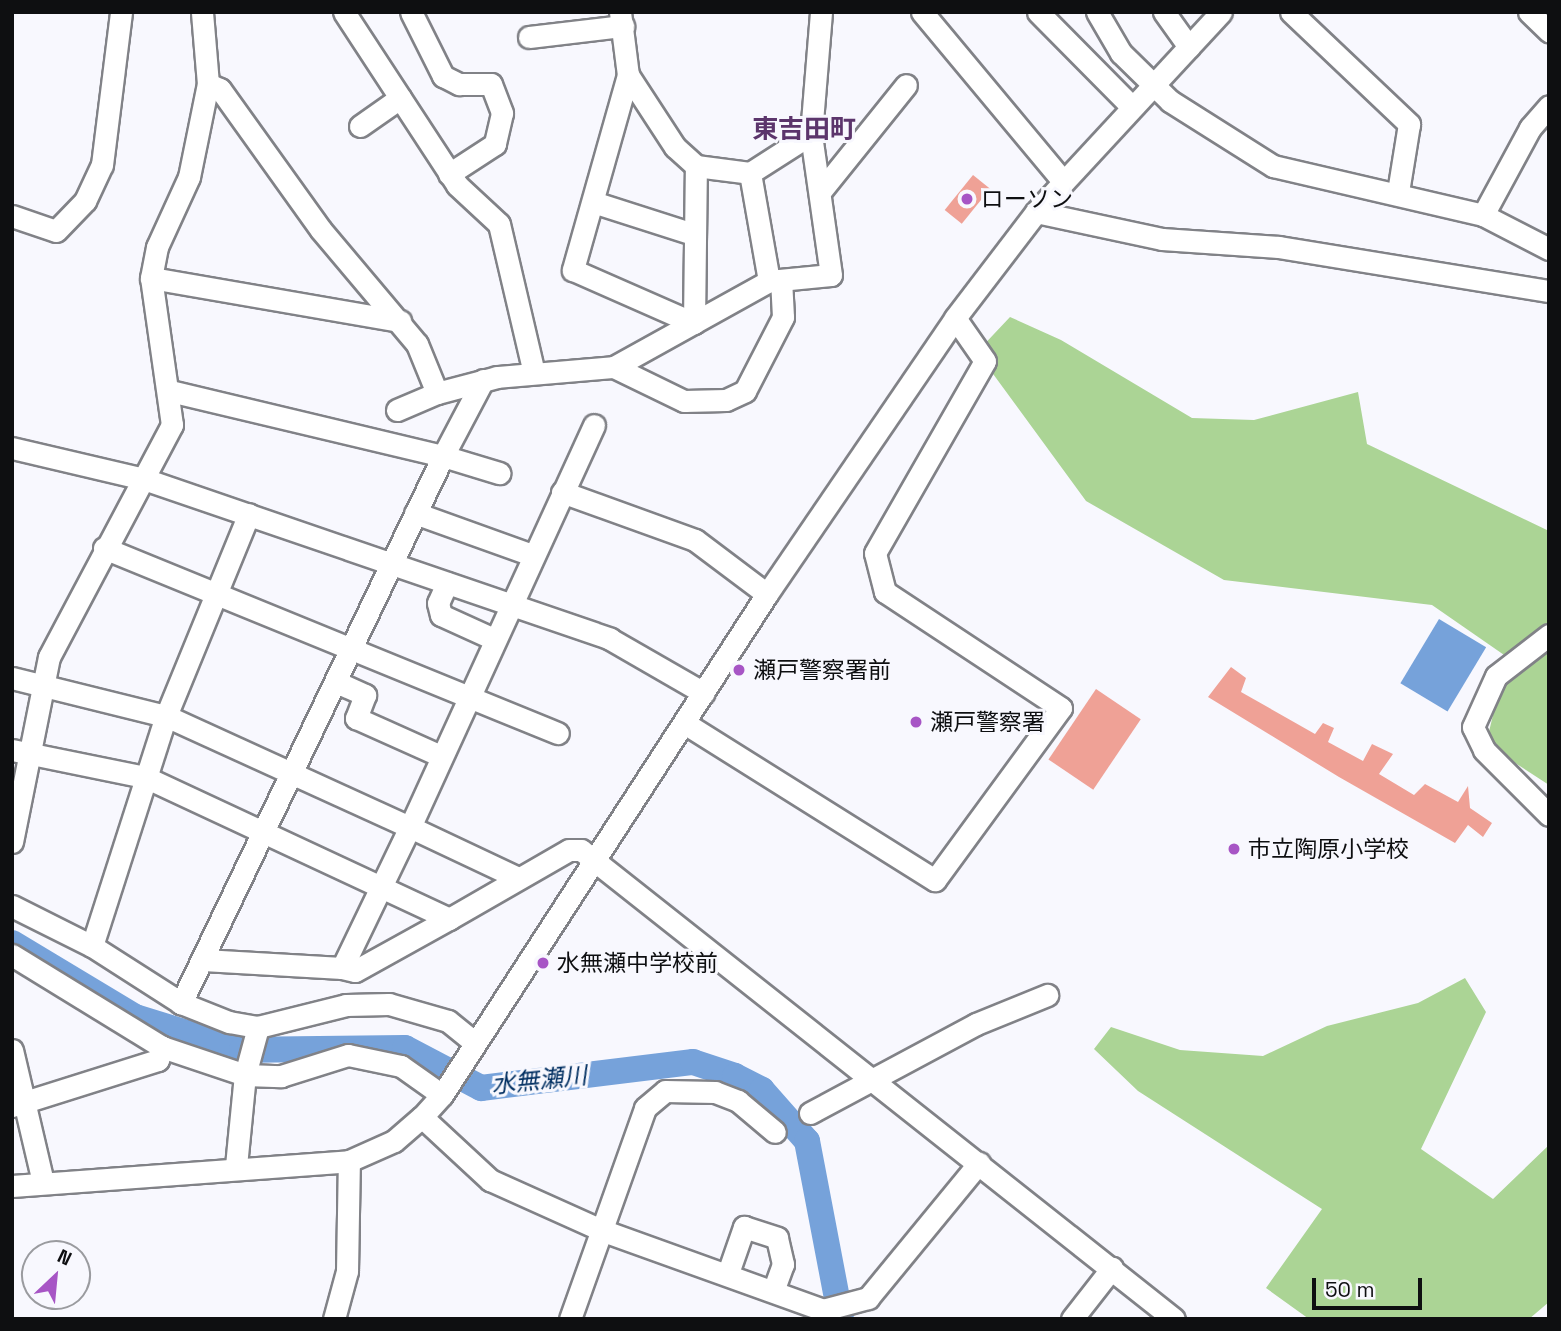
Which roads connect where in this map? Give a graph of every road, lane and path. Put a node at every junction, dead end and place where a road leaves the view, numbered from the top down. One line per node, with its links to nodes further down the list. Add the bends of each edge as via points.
1 (121, 12): 35 (street, via 102,165 85,201 56,230)
2 (202, 12): 18 (street)
3 (344, 12): 21 (street)
4 (411, 12): 28 (street, via 443,76 459,84 491,84 502,113 495,144)
5 (821, 12): 25 (street)
6 (922, 12): 29 (street)
7 (1038, 12): 23 (street)
8 (1097, 12): 20 (street, via 1121,53)
9 (1164, 12): 16 (street)
10 (1221, 12): 16 (street)
11 (1291, 12): 31 (street, via 1412,129)
12 (1529, 12): 14 (street)
13 (622, 19): 15 (street); 17 (street)
14 (1549, 31)
15 (529, 37)
16 (1189, 47): 20 (street)
17 (628, 75): 26 (street, via 675,147); 32 (street)
18 (208, 84): 38 (street, via 189,177 157,247); 42 (street, via 220,89 321,230)
19 (906, 85): 30 (street)
20 (1154, 85): 23 (street); 31 (street, via 1170,101 1273,166)
21 (400, 98): 24 (street); 28 (street)
22 (1549, 106): 34 (street, via 1530,128)
23 (1132, 107): 29 (street)
24 (360, 126)
25 (811, 134): 27 (street); 30 (street)
26 (696, 166): 27 (street); 36 (street)
27 (750, 173): 39 (street)
28 (449, 174): 45 (street, via 499,224)
29 (1063, 181): 33 (street)
30 (820, 192): 39 (street, via 831,275)
31 (1398, 192): 34 (street)
32 (593, 202): 36 (street); 43 (street, via 573,270)
33 (1035, 212): 40 (street, via 1162,239 1279,247); 41 (street)
34 (1483, 215): 37 (street)
35 (12, 216)
36 (693, 234): 43 (street)
37 (1549, 249)
38 (151, 278): 42 (street); 47 (street)
39 (775, 281): 43 (street); 44 (street, via 783,317 745,391 726,400 684,401)
40 (1549, 291)
41 (956, 318): 63 (street); 74 (street, via 985,361 875,553 885,592 1061,708 934,880)
42 (400, 321): 48 (street, via 417,344)
43 (694, 323): 44 (street)
44 (614, 367): 45 (street)
45 (534, 373): 46 (street)
46 (483, 380): 48 (street); 52 (street)
47 (170, 391): 52 (street); 54 (street, via 172,425)
48 (437, 393): 49 (street)
49 (397, 410)
50 (594, 425): 55 (street)
51 (12, 448): 54 (street)
52 (443, 456): 53 (street); 56 (street)
53 (499, 472)
54 (144, 479): 57 (street); 58 (street)
55 (562, 492): 59 (street); 63 (street, via 695,540)
56 (415, 513): 59 (street); 60 (street)
57 (249, 514): 60 (street); 62 (street)
58 (104, 548): 62 (street); 69 (street, via 62,626)
59 (532, 555): 64 (street)
60 (390, 564): 61 (street); 67 (street)
61 (447, 583): 64 (street); 66 (street, via 438,603 441,615)
62 (213, 593): 67 (street); 73 (street)
63 (767, 594): 71 (street)
64 (510, 604): 66 (street); 71 (street, via 610,639)
65 (1549, 635): 80 (street, via 1496,676 1473,727 1484,750)
66 (494, 639): 72 (street)
67 (351, 649): 70 (street); 72 (street)
68 (12, 678): 69 (street)
69 (43, 682): 73 (street); 76 (street)
70 (336, 682): 77 (street, via 365,695 356,718); 78 (street)
71 (704, 693): 74 (street)
72 (467, 696): 75 (street); 77 (street)
73 (166, 716): 78 (street); 79 (street)
74 (686, 724): 84 (street)
75 (558, 733)
76 (21, 752): 79 (street); 83 (street)
77 (441, 756): 81 (street)
78 (290, 774): 81 (street); 82 (street)
79 (145, 777): 82 (street); 89 (street)
80 (1549, 815)
81 (410, 827): 85 (street); 86 (street)
82 (263, 831): 86 (street); 91 (street)
83 (12, 842)
84 (595, 857): 85 (street, via 569,850); 96 (street); 100 (street)
85 (518, 878): 88 (street)
86 (380, 887): 88 (street); 92 (street)
87 (12, 905): 89 (street)
88 (449, 919): 92 (street, via 355,971)
89 (92, 946): 94 (street)
90 (12, 955): 97 (street)
91 (202, 960): 92 (street); 94 (street)
92 (342, 968)
93 (1047, 995): 100 (street)
94 (181, 1003): 95 (street)
95 (258, 1027): 96 (street, via 305,1012 389,1004 447,1021); 99 (street)
96 (474, 1042): 101 (street)
97 (162, 1047): 99 (street); 102 (street, via 158,1060)
98 (12, 1050): 102 (street)
99 (245, 1075): 101 (street, via 281,1076 348,1055 401,1066); 108 (street)
100 (871, 1077): 103 (street); 107 (street)
101 (442, 1094): 104 (street)
102 (18, 1104): 109 (street)
103 (810, 1113)
104 (422, 1117): 106 (street, via 394,1141); 111 (street, via 490,1180)
105 (775, 1132): 111 (street, via 738,1101 715,1092 665,1091 645,1108)
106 (349, 1161): 108 (street); 116 (street, via 347,1271)
107 (979, 1163): 112 (street); 115 (street, via 868,1298)
108 (236, 1166): 109 (street)
109 (43, 1182): 110 (street)
110 (12, 1186)
111 (601, 1230): 113 (street); 117 (street)
112 (1112, 1268): 118 (street); 119 (street)
113 (728, 1273): 114 (street); 114 (street, via 744,1227 776,1238 783,1264)
114 (773, 1291): 115 (street)
115 (824, 1312)
116 (334, 1319)
117 (570, 1319)
118 (1072, 1319)
119 (1174, 1319)

